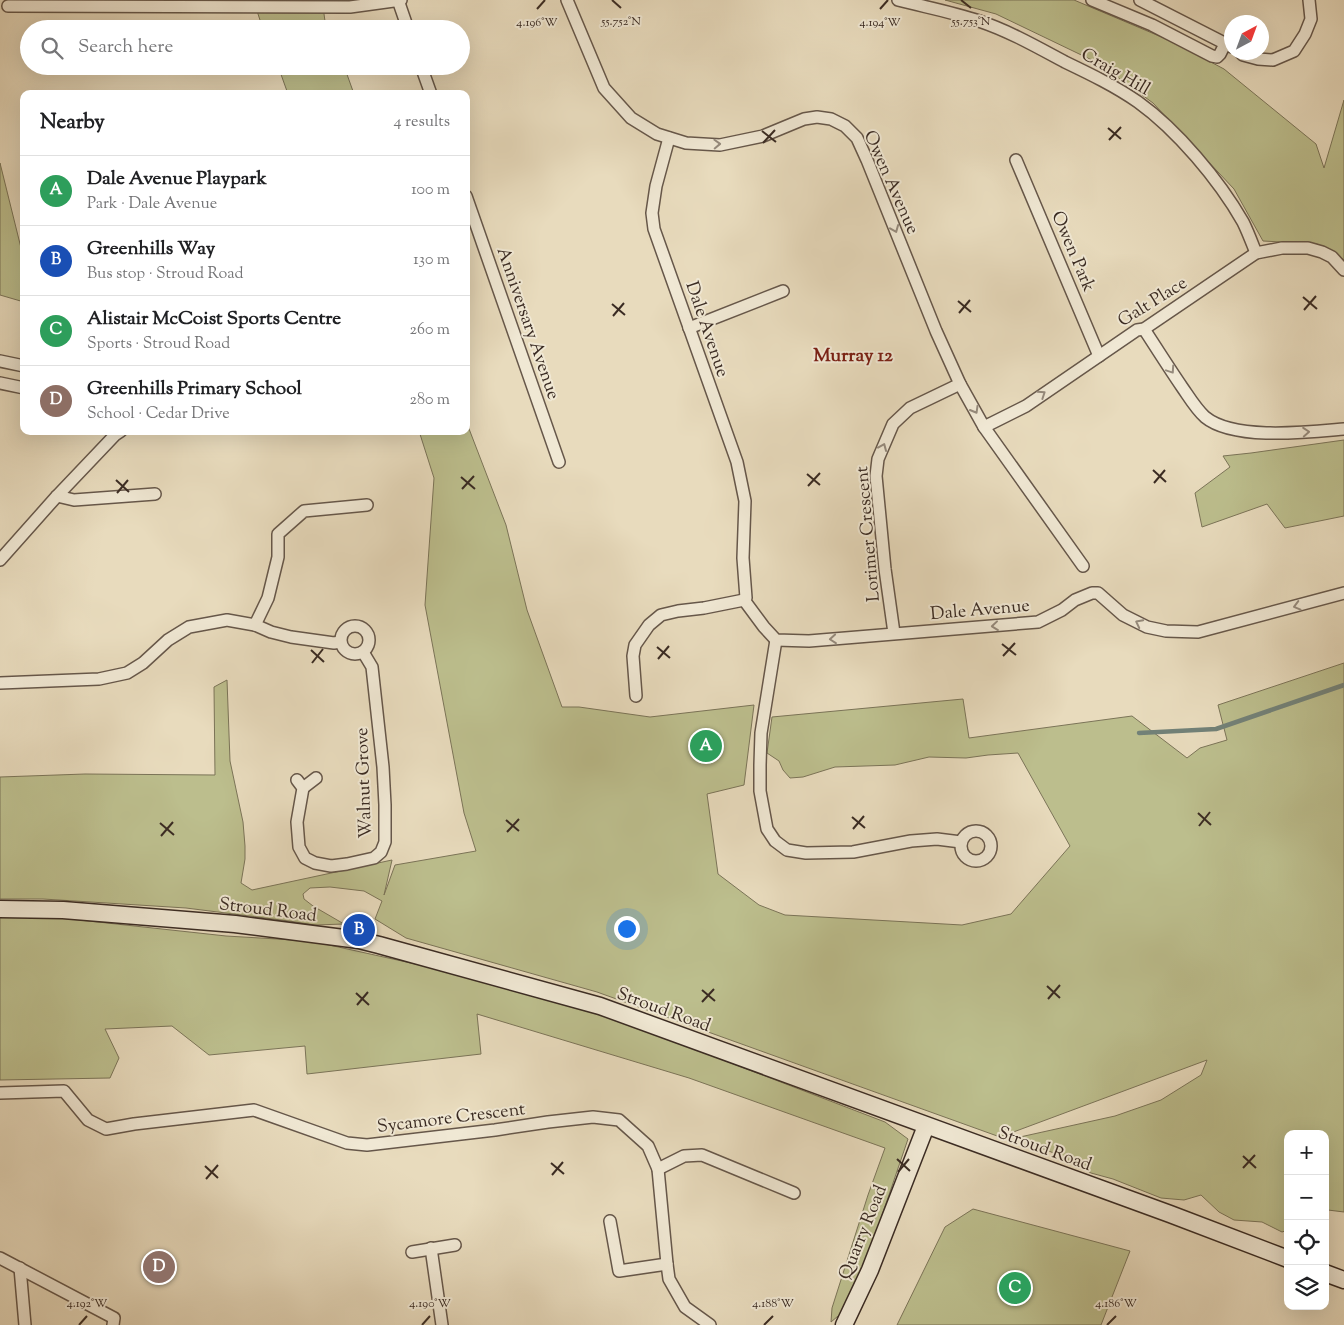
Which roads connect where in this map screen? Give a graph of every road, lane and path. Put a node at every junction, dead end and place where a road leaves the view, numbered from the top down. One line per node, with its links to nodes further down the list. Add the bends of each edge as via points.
1 (400, 0): 8 (street, via 350,7); 10 (street)
2 (567, 0): 16 (street, Owen Avenue, via 604,88 631,118)
3 (898, 0): 19 (street, Craig Hill, via 979,21 1093,75 1137,102 1158,118 1202,165 1243,223)
4 (1092, 0): 12 (street, via 1152,25 1212,56 1217,57)
5 (1140, 0): 11 (street)
6 (1310, 0): 13 (street, via 1312,19 1294,51)
7 (69, 3): 8 (street); 9 (street)
8 (156, 3)
9 (8, 6)
10 (406, 20)
11 (1224, 44)
12 (1224, 50)
13 (1269, 60)
14 (424, 75): 15 (street)
15 (430, 90)
16 (669, 138): 22 (street, Dale Avenue, via 656,186 652,221); 28 (street, Owen Avenue, one-way to 28, via 686,143 720,145 763,136 817,117 845,126 857,138 867,160)
17 (1016, 160): 24 (street, Owen Park)
18 (470, 207): 33 (street, Anniversary Avenue)
19 (1256, 253): 20 (street, Galt Place, via 1308,248 1332,257); 23 (street, Galt Place)
20 (1344, 270)
21 (782, 291): 22 (street)
22 (689, 328): 40 (street, Dale Avenue, via 737,462 745,501)
23 (1144, 329): 24 (street, Galt Place, via 1137,330); 31 (street, one-way to 31, via 1206,418 1226,428 1257,432)
24 (1099, 356): 30 (street, Galt Place, one-way to 24, via 1026,406)
25 (0, 361): 26 (street)
26 (20, 365)
27 (0, 383): 29 (street)
28 (960, 384): 30 (street, Owen Avenue, one-way to 30); 42 (street, Lorimer Crescent, one-way to 28, via 876,476 878,459 893,424 910,408)
29 (20, 387)
30 (984, 427): 38 (street, Owen Avenue)
31 (1344, 429)
32 (114, 435): 35 (street)
33 (559, 462)
34 (155, 494): 35 (street, via 74,500)
35 (57, 496): 37 (street)
36 (367, 506): 41 (street, via 304,511 278,534 278,557 268,598)
37 (0, 560)
38 (1083, 566)
39 (1344, 593): 42 (street, Dale Avenue, one-way to 42, via 1198,632 1147,628 1092,593 1038,622)
40 (744, 600): 43 (street); 47 (street, via 661,615 649,625 633,656)
41 (255, 625): 44 (street, via 291,637); 46 (street, via 227,620 190,627 127,673 99,679)
42 (894, 633): 43 (street, Dale Avenue, one-way to 43, via 809,641)
43 (776, 640): 49 (street, via 761,733 760,791 767,829 775,841 788,850 806,853 853,852 937,839)
44 (340, 642): 45 (street, via 346,652); 45 (street, via 346,628 360,626 369,638)
45 (363, 652): 48 (street, Walnut Grove, via 372,667 386,805 385,842 374,858 331,866 305,858 299,847 297,822 300,784)
46 (0, 683)
47 (636, 696)
48 (316, 778)
49 (962, 842)
50 (0, 909): 52 (street, Stroud Road, via 63,910 235,924 359,940 600,1006)
51 (0, 1093): 53 (street, Sycamore Crescent, via 64,1091 88,1120 106,1129 254,1110 347,1143 367,1145 593,1117 619,1120 648,1146)
52 (926, 1126): 59 (street, Stroud Road); 69 (street, Quarry Road, via 870,1270)
53 (658, 1169): 54 (street, via 684,1156 702,1156); 61 (street, Sycamore Crescent)
54 (794, 1193)
55 (610, 1221): 61 (street, via 619,1271)
56 (455, 1245): 57 (street)
57 (431, 1248): 58 (street); 67 (street)
58 (412, 1252)
59 (1284, 1257)
60 (0, 1258): 62 (street)
61 (667, 1264): 68 (street, Sycamore Crescent, via 669,1279 685,1307)
62 (20, 1268): 65 (street); 66 (street, via 114,1318)
63 (1329, 1274): 64 (street)
64 (1344, 1280)
65 (26, 1325)
66 (113, 1325)
67 (442, 1325)
68 (710, 1325)
69 (844, 1325)

